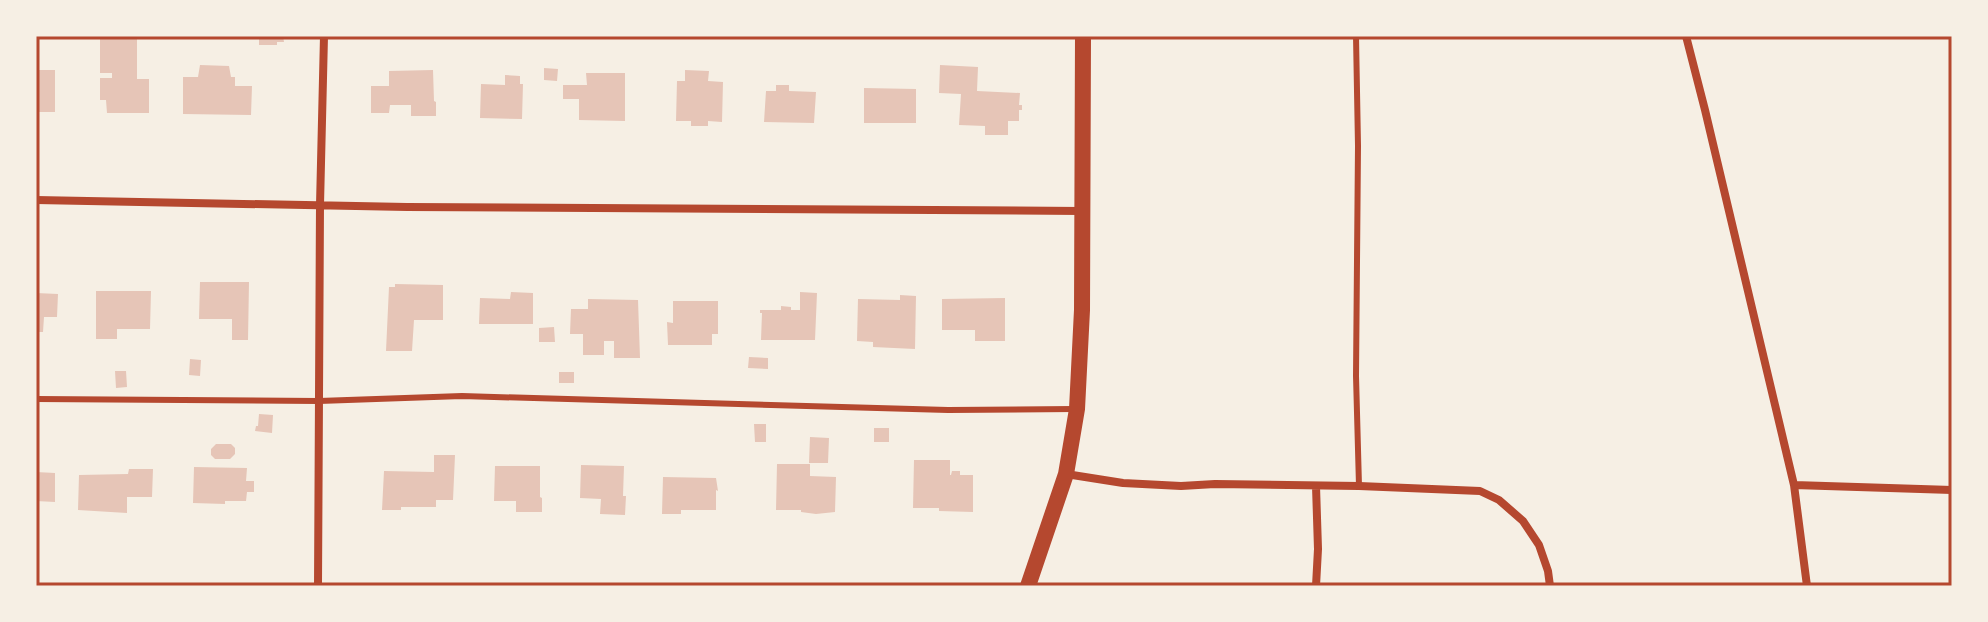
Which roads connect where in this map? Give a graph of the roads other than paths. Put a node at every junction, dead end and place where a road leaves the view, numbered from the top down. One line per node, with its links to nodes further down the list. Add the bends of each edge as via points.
1 (324, 36): 6 (street)
2 (1083, 36): 7 (main road)
3 (1356, 36): 14 (lane)
4 (1686, 36): 12 (street)
5 (36, 200): 6 (street)
6 (320, 205): 7 (street); 9 (street)
7 (1083, 211): 10 (main road)
8 (36, 399): 9 (lane)
9 (319, 401): 10 (lane, via 462,396); 16 (street)
10 (1077, 409): 11 (main road)
11 (1066, 474): 13 (street, via 1123,483); 17 (main road)
12 (1794, 485): 15 (street); 20 (street)
13 (1316, 486): 14 (street); 18 (street)
14 (1359, 486): 19 (street, via 1480,491 1499,500 1539,545)
15 (1952, 490)
16 (318, 586)
17 (1028, 586)
18 (1316, 586)
19 (1550, 586)
20 (1807, 586)

